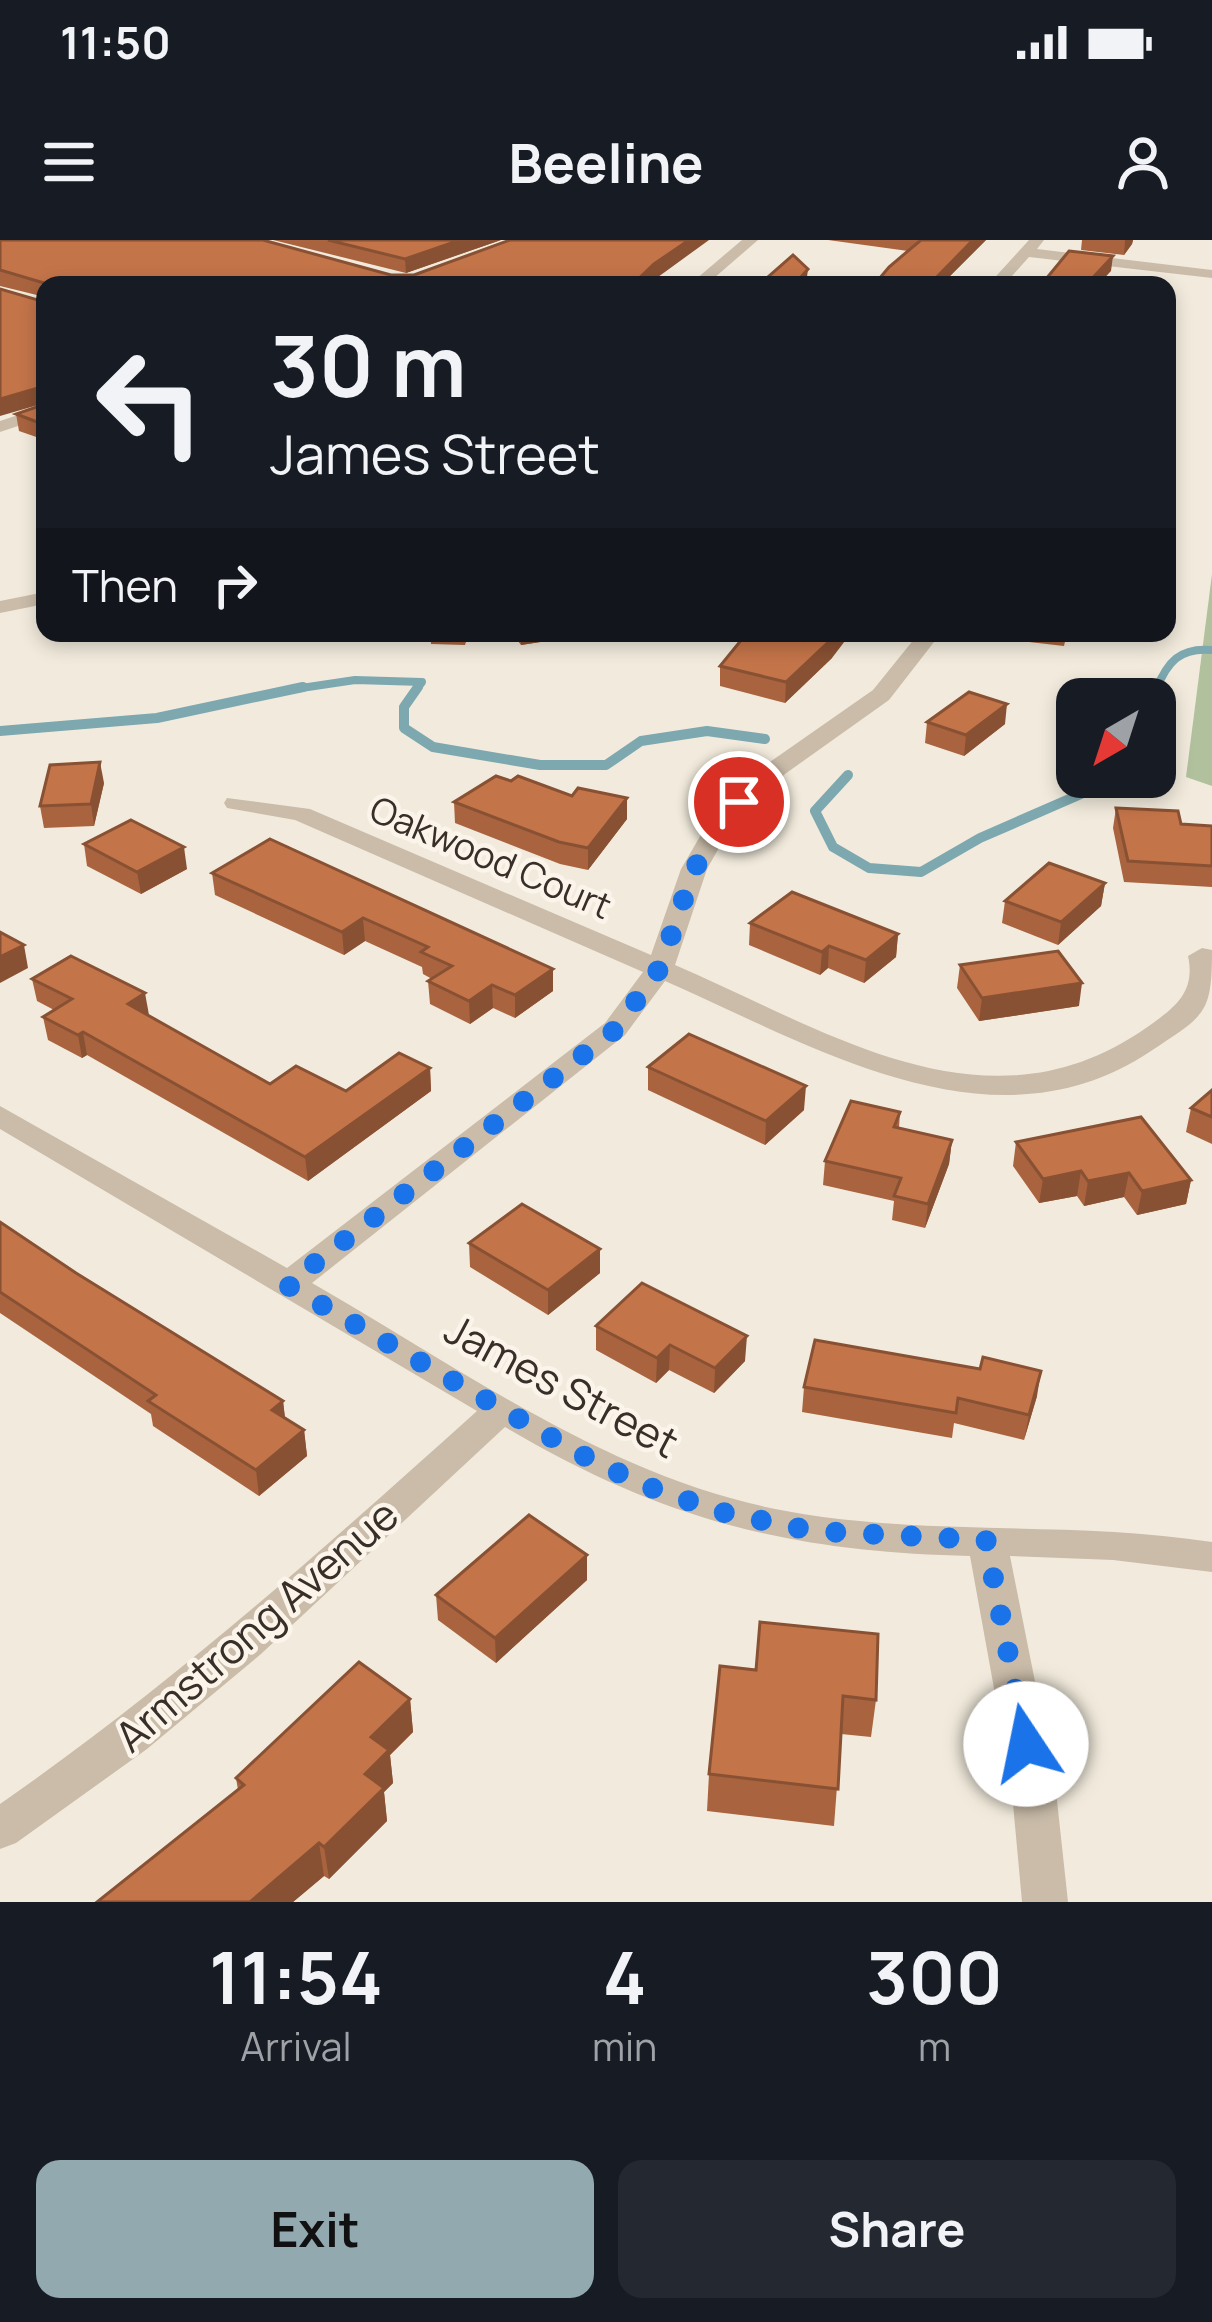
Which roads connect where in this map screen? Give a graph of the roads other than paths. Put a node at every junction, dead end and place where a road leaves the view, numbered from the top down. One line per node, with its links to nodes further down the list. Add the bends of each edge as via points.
1 (751, 240): 5 (street)
2 (1037, 240): 3 (street)
3 (1024, 253): 4 (street); 6 (street)
4 (1212, 274)
5 (708, 276)
6 (1004, 276)
7 (36, 414): 8 (street)
8 (0, 427)
9 (36, 600): 10 (street)
10 (0, 607)
11 (923, 642): 14 (street, via 881,695 776,769 718,826)
12 (236, 803): 14 (street, Oakwood Court, via 301,814)
13 (1202, 956): 14 (street, Oakwood Court, via 1209,976 1203,993 1130,1057 1071,1080 1023,1087 975,1086 888,1067)
14 (660, 968): 16 (street, via 593,1049)
15 (0, 1116): 16 (street, James Street)
16 (287, 1285): 17 (street, James Street)
17 (502, 1409): 18 (street, James Street, via 643,1485 721,1512 813,1531); 20 (street, Armstrong Avenue, via 247,1642)
18 (986, 1540): 19 (street, James Street); 21 (street, via 1033,1782)
19 (1212, 1557)
20 (0, 1829)
21 (1045, 1902)

